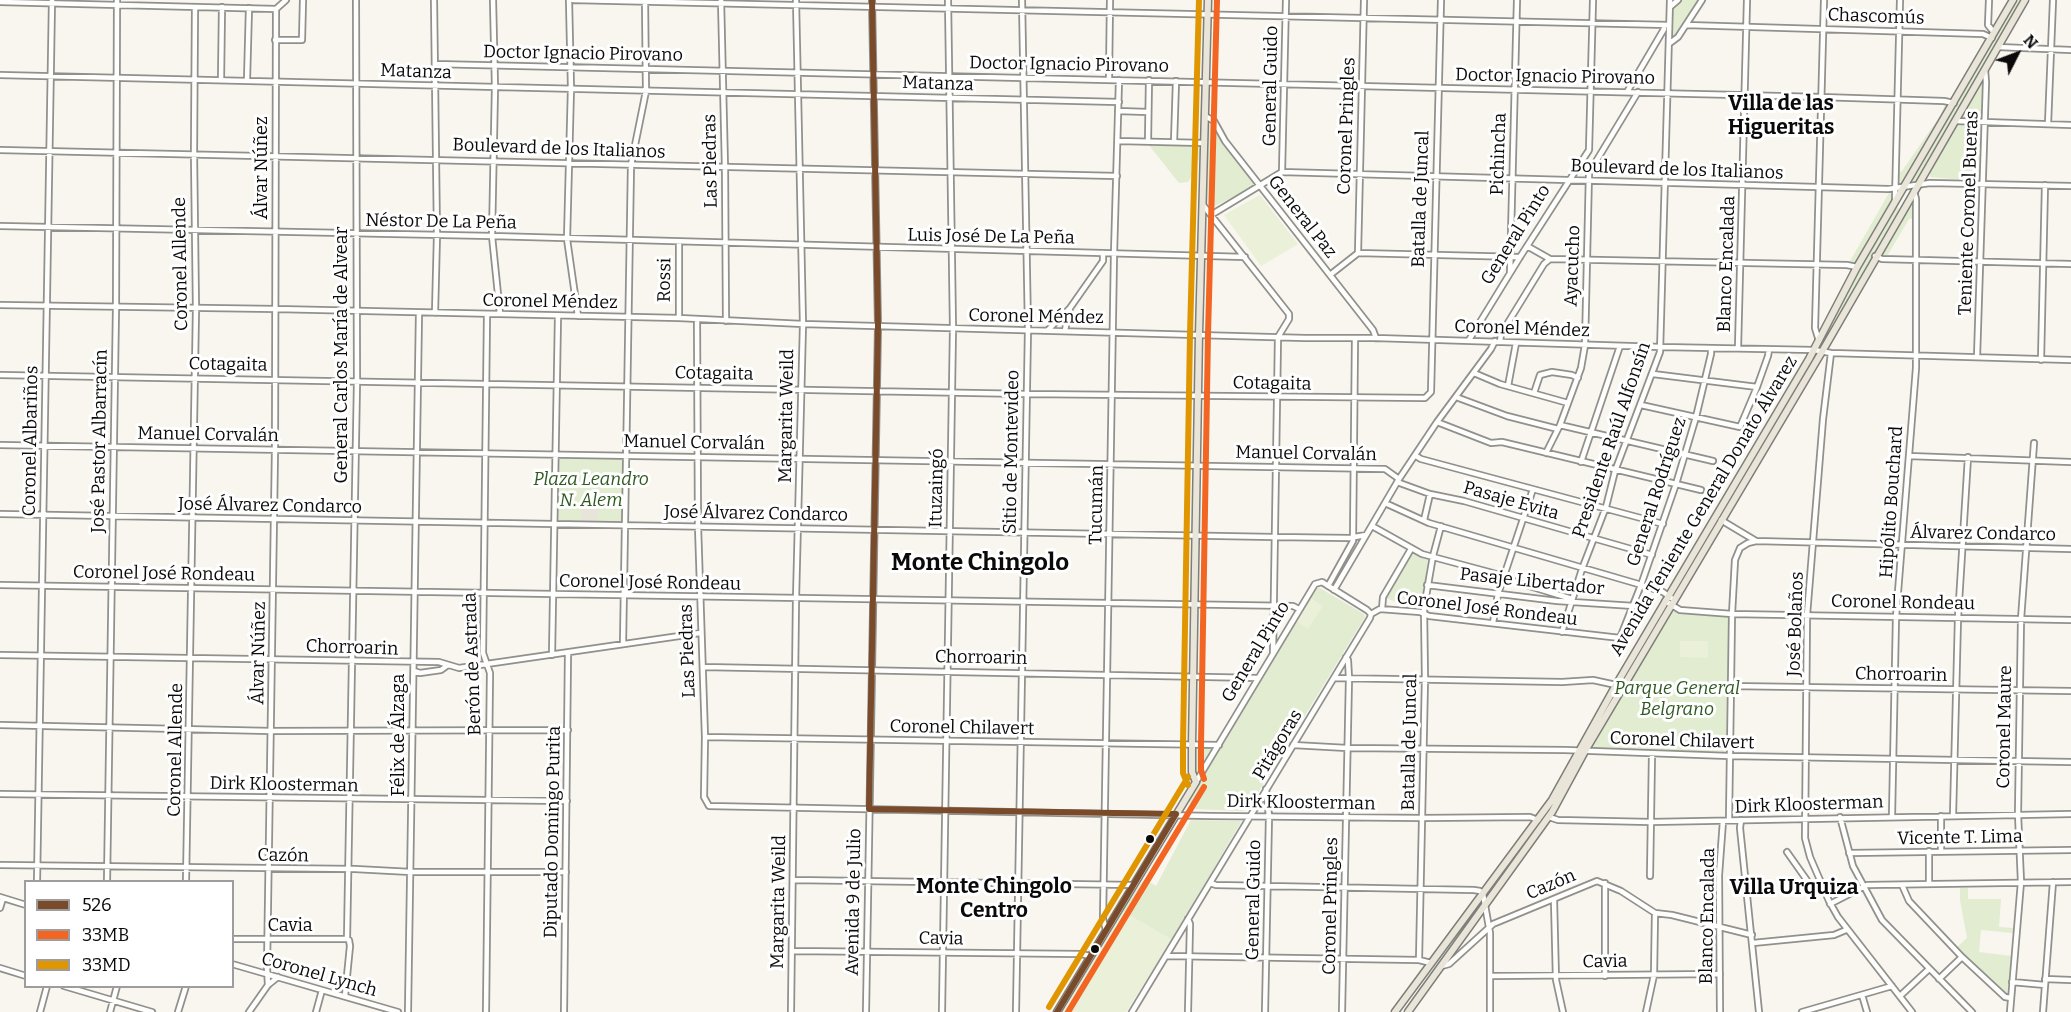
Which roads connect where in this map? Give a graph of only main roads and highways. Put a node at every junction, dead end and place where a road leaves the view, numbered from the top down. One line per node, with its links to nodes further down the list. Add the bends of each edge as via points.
1 (1208, 0): 6 (main road, General Pinto, via 1192,744 1196,782)
2 (2013, 0): 4 (main road, Avenida Teniente General Donato Álvarez)
3 (2025, 0): 4 (main road, Avenida Teniente General Donato Álvarez, via 1822,350)
4 (1670, 600): 5 (main road, Avenida Teniente General Donato Álvarez); 5 (main road, Avenida Teniente General Donato Álvarez, via 1616,685)
5 (1582, 751): 7 (main road, Avenida Teniente General Donato Álvarez, via 1538,820); 8 (main road, Avenida Teniente General Donato Álvarez, via 1549,817)
6 (1057, 1012)
7 (1395, 1012)
8 (1408, 1012)

